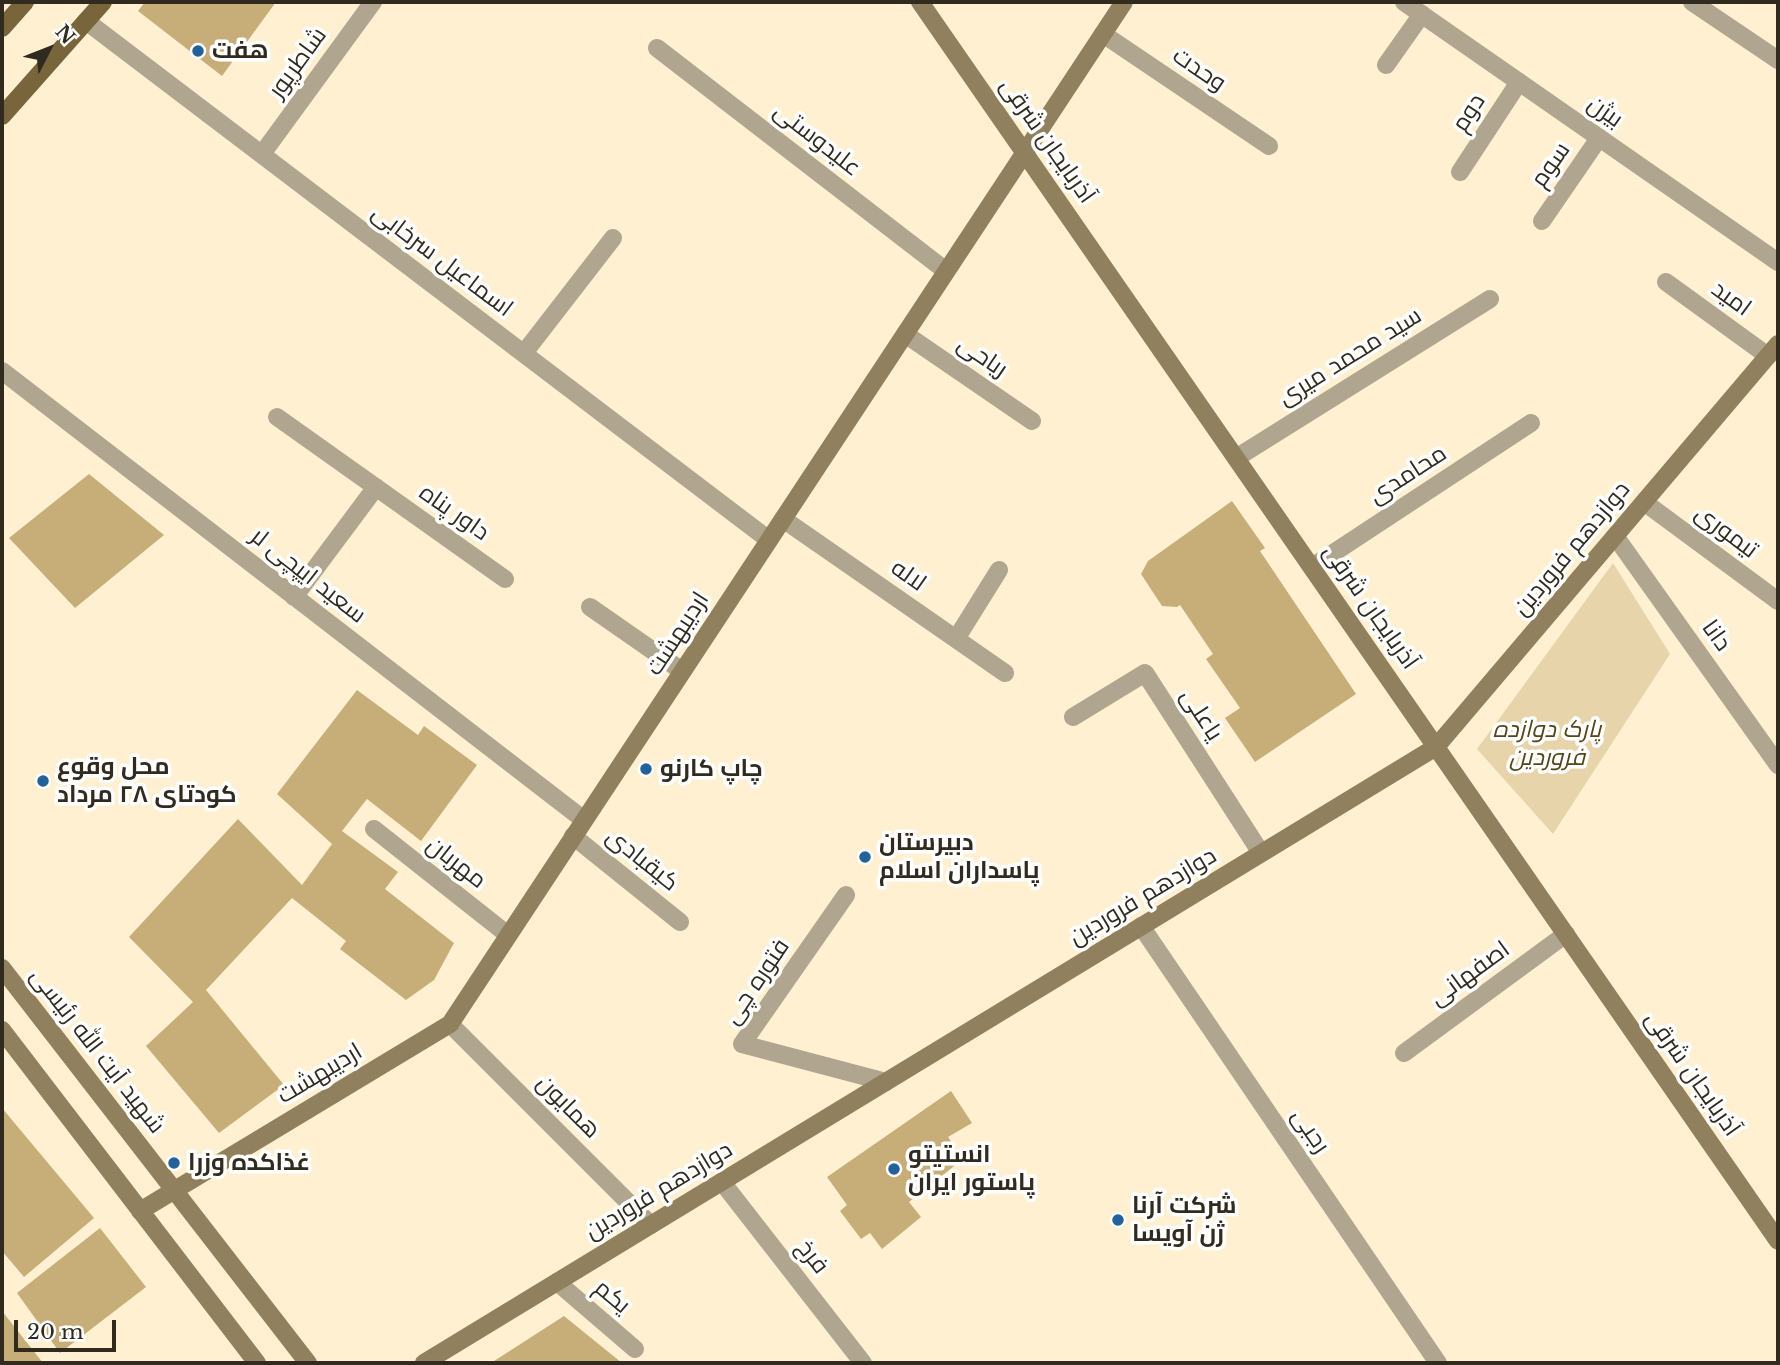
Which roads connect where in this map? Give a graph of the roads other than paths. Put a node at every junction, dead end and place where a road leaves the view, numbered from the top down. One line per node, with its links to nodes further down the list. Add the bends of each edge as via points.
1 (25, 2): 10 (main road)
2 (103, 2): 9 (main road)
3 (373, 2): 20 (street, شاطرپور)
4 (920, 2): 19 (main road, آذربایجان شرقی)
5 (1124, 2): 11 (main road, اردیبهشت)
6 (1405, 2): 8 (street, بیژن)
7 (1692, 2): 13 (street)
8 (1422, 14): 14 (street); 15 (street, بیژن)
9 (86, 21): 16 (main road); 20 (street, اسماعیل سرخابی)
10 (2, 28)
11 (1103, 34): 18 (street, وحدت); 19 (main road, اردیبهشت)
12 (657, 48): 25 (street, علیدوستی)
13 (1778, 60)
14 (1386, 65)
15 (1519, 82): 17 (street, بیژن); 21 (street, دوم)
16 (2, 116)
17 (1599, 138): 22 (street, سوم); 24 (street, بیژن)
18 (1269, 146)
19 (1025, 152): 25 (main road, اردیبهشت); 35 (main road, آذربایجان شرقی)
20 (262, 154): 30 (street, اسماعیل سرخابی)
21 (1460, 172)
22 (1542, 220)
23 (613, 238): 30 (street)
24 (1778, 262)
25 (946, 271): 28 (main road, اردیبهشت)
26 (1666, 282): 29 (street, امید)
27 (1490, 299): 35 (street, سید محمد میری)
28 (905, 334): 33 (street, ریاحی); 38 (main road, اردیبهشت)
29 (1773, 350): 37 (main road, دوازدهم فروردین)
30 (524, 353): 40 (street, اسماعیل سرخابی)
31 (2, 371): 44 (street, سعید ایپچی لر)
32 (277, 417): 36 (street, داور پناه)
33 (1032, 421)
34 (1531, 423): 41 (street, محامدی)
35 (1236, 457): 41 (main road, آذربایجان شرقی)
36 (376, 487): 43 (street, داور پناه); 44 (street)
37 (1644, 502): 39 (main road, دوازدهم فروردین); 45 (street, تیموری)
38 (782, 519): 40 (main road, اردیبهشت); 47 (street, لاله)
39 (1615, 536): 51 (main road, دوازدهم فروردین); 52 (street, دانا)
40 (769, 540): 48 (main road, اردیبهشت)
41 (1312, 567): 51 (main road, آذربایجان شرقی)
42 (999, 570): 47 (street)
43 (505, 579)
44 (294, 597): 53 (street, سعید ایپچی لر)
45 (1778, 601)
46 (590, 607): 48 (street)
47 (956, 639): 49 (street, لاله)
48 (682, 671): 53 (main road, اردیبهشت)
49 (1005, 673)
50 (1073, 717): 56 (street, یاعلی, via 1145,673)
51 (1436, 747): 56 (main road, دوازدهم فروردین); 60 (main road, آذربایجان شرقی)
52 (1778, 765)
53 (584, 820): 55 (main road, اردیبهشت)
54 (374, 829): 61 (street, مهربان)
55 (573, 836): 58 (street, کیقبادی); 61 (main road, اردیبهشت)
56 (1261, 853): 59 (main road, دوازدهم فروردین)
57 (846, 895): 66 (street, فتوره چی, via 742,1044)
58 (680, 922)
59 (1141, 926): 66 (main road, دوازدهم فروردین); 78 (street, رجبی)
60 (1566, 934): 65 (street, اصفهانی); 71 (main road, آذربایجان شرقی)
61 (508, 935): 63 (main road, اردیبهشت)
62 (2, 968): 68 (main road, شهید آیت الله رئیسی)
63 (450, 1024): 68 (main road, اردیبهشت); 70 (street, همایون)
64 (2, 1030): 69 (main road)
65 (1404, 1053)
66 (887, 1082): 67 (main road, دوازدهم فروردین)
67 (722, 1182): 70 (main road, دوازدهم فروردین); 77 (street, فرخ)
68 (174, 1190): 69 (main road, اردیبهشت); 75 (main road, شهید آیت الله رئیسی)
69 (140, 1211): 74 (main road)
70 (651, 1225): 72 (main road, دوازدهم فروردین)
71 (1778, 1241)
72 (557, 1282): 73 (street, یکم); 76 (main road, دوازدهم فروردین)
73 (635, 1349)
74 (257, 1363)
75 (308, 1363)
76 (424, 1363)
77 (863, 1363)
78 (1438, 1363)

